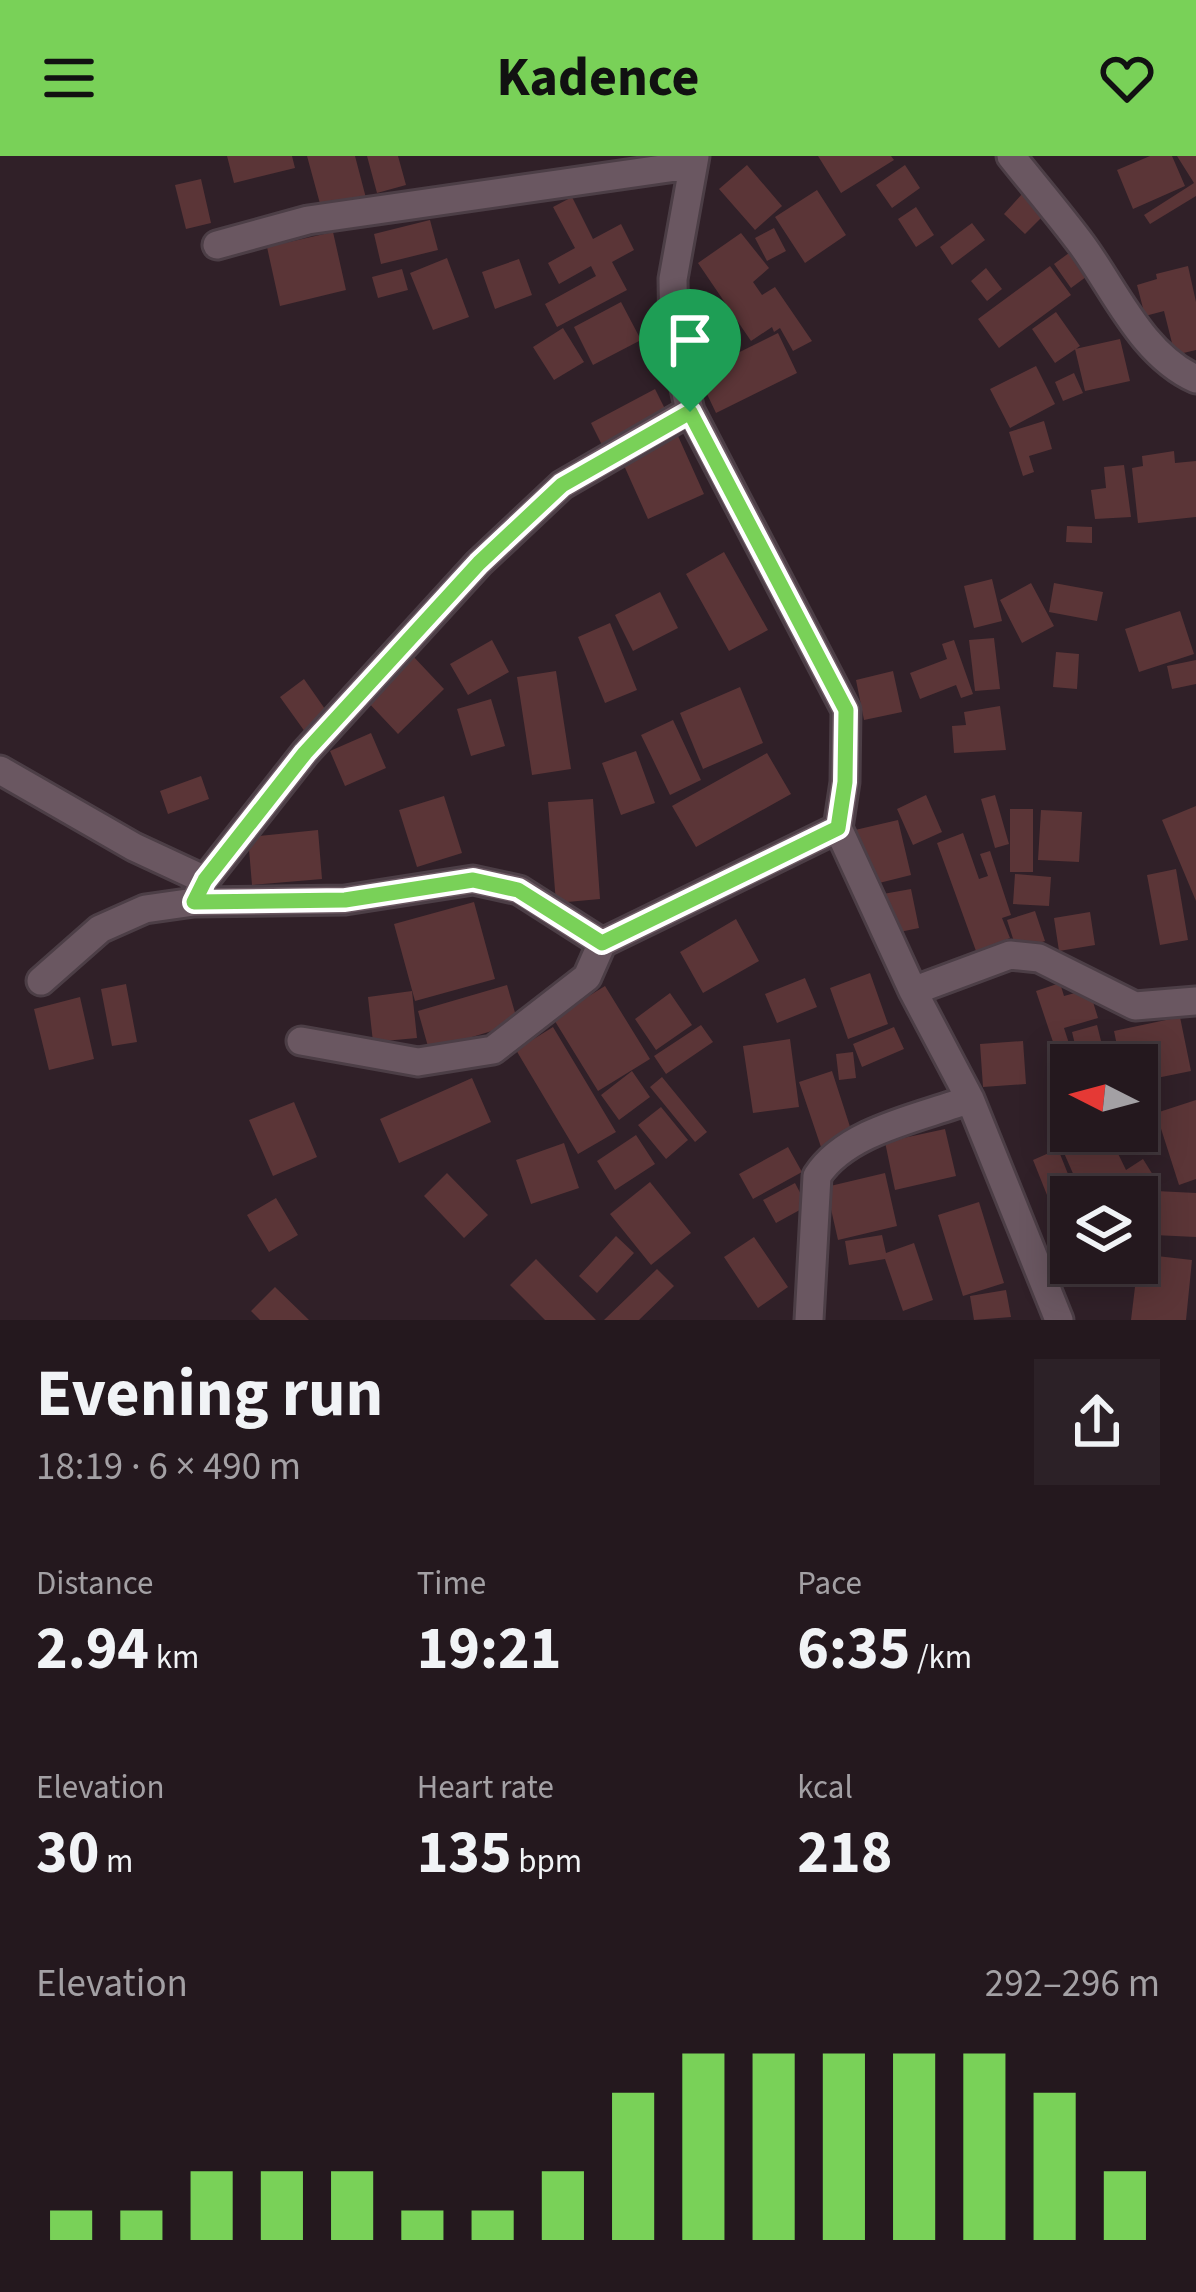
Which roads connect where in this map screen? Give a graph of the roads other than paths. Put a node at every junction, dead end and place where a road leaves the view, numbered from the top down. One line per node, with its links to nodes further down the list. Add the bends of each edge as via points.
1 (1011, 156): 4 (street, via 1173,369)
2 (693, 160): 3 (street, via 308,220); 5 (street, via 673,279 674,339)
3 (217, 245)
4 (1196, 379)
5 (690, 412): 7 (street, via 846,710); 8 (street, via 562,485 479,563 305,753)
6 (0, 770): 8 (street)
7 (838, 828): 9 (street); 11 (street)
8 (200, 891): 9 (street, via 345,900 473,880 518,890); 10 (street, via 100,929)
9 (602, 943): 13 (street, via 586,977 493,1050 418,1061)
10 (40, 982)
11 (913, 991): 12 (street, via 1010,956 1040,958 1135,1006); 14 (street)
12 (1196, 1000)
13 (301, 1041)
14 (970, 1100): 15 (street, via 828,1160 817,1176); 16 (street)
15 (809, 1320)
16 (1059, 1320)

